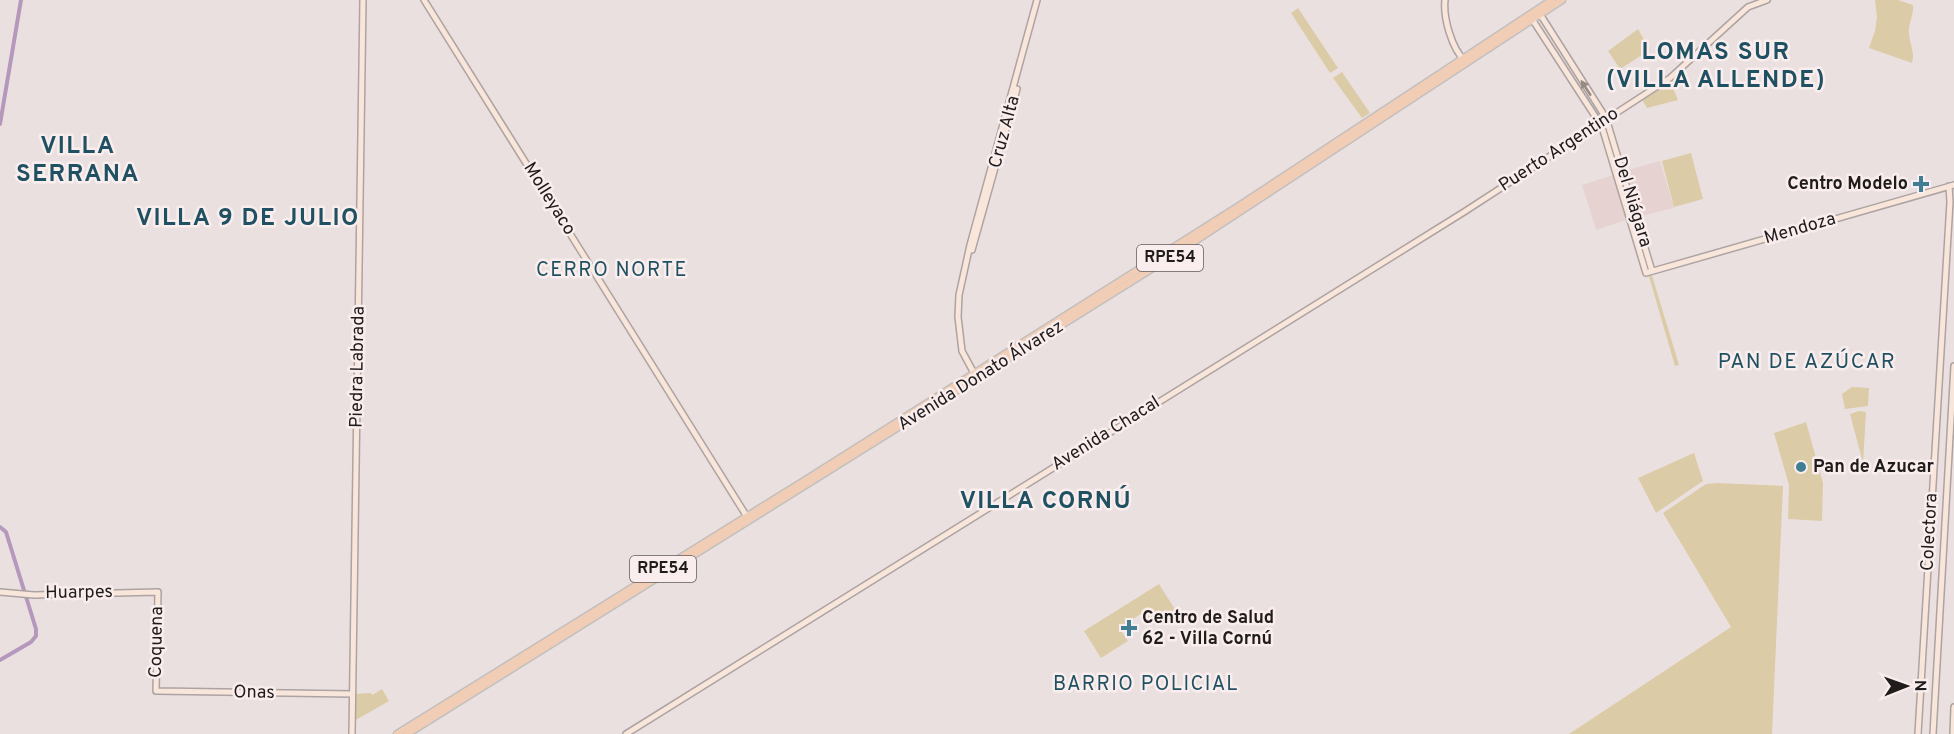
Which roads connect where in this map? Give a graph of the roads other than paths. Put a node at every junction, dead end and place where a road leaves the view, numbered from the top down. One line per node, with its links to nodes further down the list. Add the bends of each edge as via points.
1 (363, 0): 23 (main road, Piedra Labrada)
2 (424, 0): 18 (main road, Molleyaco)
3 (1039, 0): 16 (main road, Cruz Alta, via 958,305 962,351)
4 (1445, 0): 9 (main road, via 1452,44)
5 (1552, 0): 8 (main road, RPE54)
6 (1562, 0): 8 (main road, RPE54)
7 (1767, 0): 10 (main road, Puerto Argentino, via 1748,7 1670,78)
8 (1534, 15): 9 (main road, RPE54); 10 (main road, Del Niágara, one-way to 8); 11 (main road, Del Niágara)
9 (1464, 60): 16 (main road, Avenida Donato Álvarez / RPE54, via 1276,190)
10 (1606, 118): 11 (main road, Puerto Argentino); 14 (main road, Del Niágara)
11 (1600, 123): 13 (main road, Puerto Argentino); 14 (main road, Del Niágara)
12 (1952, 186): 14 (main road, Mendoza); 29 (main road, Colectora)
13 (1464, 212): 28 (main road, Avenida Chacal)
14 (1649, 272)
15 (1954, 366): 30 (main road)
16 (975, 376): 18 (main road, Avenida Donato Álvarez / RPE54)
17 (1954, 429): 30 (main road)
18 (748, 519): 21 (main road, Avenida Donato Álvarez / RPE54)
19 (0, 592): 20 (main road, Huarpes)
20 (158, 592): 22 (main road, Coquena)
21 (488, 680): 26 (main road, Avenida Donato Álvarez / RPE54); 27 (main road, Avenida Donato Álvarez / RPE54)
22 (156, 691): 23 (main road, Onas)
23 (352, 694): 25 (main road, Piedra Labrada)
24 (1954, 707): 31 (main road)
25 (352, 734)
26 (397, 734)
27 (407, 734)
28 (626, 734)
29 (1918, 734)
30 (1935, 734)
31 (1953, 734)

